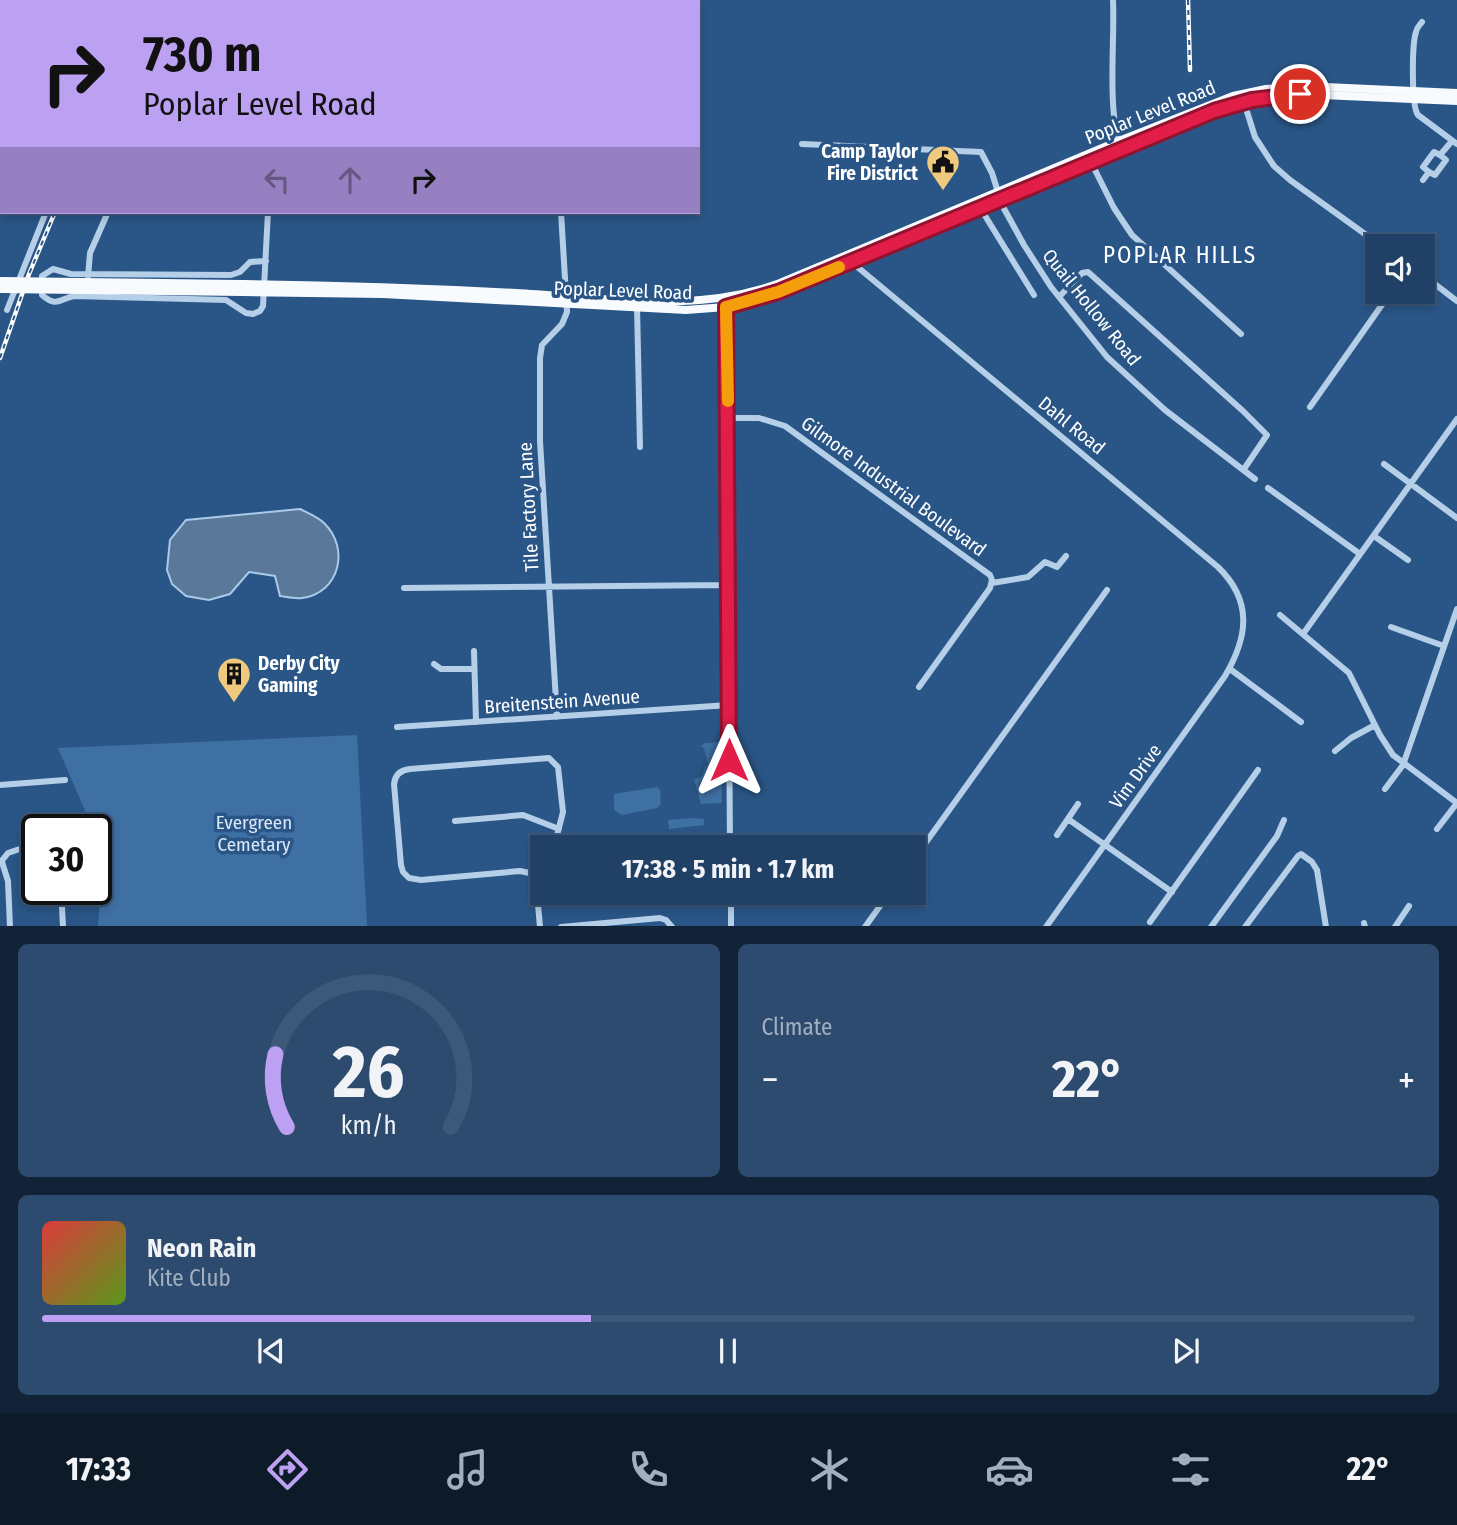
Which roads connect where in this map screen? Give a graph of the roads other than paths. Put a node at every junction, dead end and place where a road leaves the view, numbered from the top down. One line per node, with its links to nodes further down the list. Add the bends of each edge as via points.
1 (1113, 0): 9 (street, via 1114,105)
2 (1422, 22): 4 (street, via 1415,34)
3 (1457, 93): 4 (main road, Poplar Level Road)
4 (1413, 95): 5 (main road, Poplar Level Road, via 1305,90); 6 (main road, Poplar Level Road); 7 (street, via 1418,116)
5 (1242, 98): 9 (main road, Poplar Level Road); 20 (street, via 1255,136 1274,166)
6 (1457, 101)
7 (1455, 142): 10 (street)
8 (802, 144): 14 (street, Quail Hollow Road, via 978,151 986,158)
9 (1120, 144): 11 (main road, Poplar Level Road); 14 (main road, Poplar Level Road)
10 (1440, 155): 12 (street, via 1446,160 1435,175); 12 (street, via 1434,152 1423,167)
11 (1091, 162): 14 (main road, Poplar Level Road); 38 (street, via 1132,235)
12 (1429, 172): 13 (street)
13 (1423, 180)
14 (999, 196): 15 (main road, Poplar Level Road); 31 (street, Quail Hollow Road, via 1018,237)
15 (979, 204): 21 (main road, Poplar Level Road); 29 (street)
16 (45, 214): 37 (street)
17 (107, 214): 23 (street, via 90,253)
18 (268, 214): 22 (street)
19 (561, 214): 32 (street)
20 (1365, 234)
21 (848, 259): 34 (main road, Poplar Level Road, via 778,292); 62 (street, Dahl Road, via 1218,567 1239,594)
22 (266, 261): 23 (street, via 250,262 231,275); 27 (street)
23 (88, 275): 30 (street); 30 (street, via 53,269 46,271 40,282 41,295 54,302)
24 (0, 281): 26 (main road, Poplar Level Road, bridge)
25 (1435, 284): 33 (street)
26 (243, 288): 27 (main road, Poplar Level Road); 28 (main road, Poplar Level Road, bridge)
27 (265, 288): 30 (street, via 263,306 253,314 226,300); 32 (main road, Poplar Level Road)
28 (0, 289)
29 (1034, 295)
30 (86, 296)
31 (1059, 297): 44 (street, Quail Hollow Road, via 1123,373); 44 (street, via 1087,272 1243,411 1267,435)
32 (566, 300): 35 (main road, Poplar Level Road); 55 (street, Tile Factory Lane, via 564,321 545,339 540,358)
33 (1457, 301)
34 (726, 302): 35 (main road, Poplar Level Road); 40 (street)
35 (637, 304): 42 (street)
36 (1383, 304): 39 (street)
37 (7, 310)
38 (1241, 334)
39 (1310, 407)
40 (728, 418): 53 (street, Gilmore Industrial Boulevard, via 759,418 786,427 981,568); 54 (street)
41 (1457, 419): 46 (street)
42 (640, 447)
43 (1384, 464): 46 (street)
44 (1244, 469): 45 (street, Quail Hollow Road)
45 (1255, 479)
46 (1411, 484): 48 (street); 49 (street)
47 (1268, 488): 50 (street)
48 (1457, 518)
49 (1374, 536): 50 (street); 52 (street)
50 (1360, 554): 61 (street)
51 (1066, 556): 53 (street, via 1057,567 1045,562 1028,577)
52 (1408, 559)
53 (992, 583): 68 (street, Gilmore Industrial Boulevard)
54 (728, 585): 55 (street); 69 (street)
55 (549, 586): 56 (street); 70 (street, Tile Factory Lane)
56 (404, 588)
57 (1107, 590): 91 (street)
58 (1457, 609): 63 (street)
59 (1280, 615): 61 (street)
60 (1391, 627): 63 (street)
61 (1304, 634): 73 (street, via 1349,673)
62 (1242, 639): 67 (street, Vim Drive)
63 (1444, 646): 76 (street)
64 (474, 651): 66 (street)
65 (434, 664): 66 (street, via 441,669)
66 (474, 669): 71 (street)
67 (1230, 669): 72 (street); 92 (street, Vim Drive)
68 (919, 687)
69 (729, 705): 70 (street, Breitenstein Avenue); 89 (street)
70 (557, 717): 71 (street, Breitenstein Avenue)
71 (476, 722): 74 (street, Breitenstein Avenue)
72 (1300, 722)
73 (1375, 725): 75 (street); 76 (street, via 1390,751)
74 (397, 727)
75 (1335, 751)
76 (1404, 763): 80 (street); 82 (street)
77 (1258, 770): 96 (street)
78 (65, 780): 79 (street)
79 (0, 785)
80 (1385, 789)
81 (1078, 803): 83 (street)
82 (1457, 803): 87 (street)
83 (1068, 819): 90 (street); 92 (street)
84 (1284, 820): 111 (street)
85 (455, 821): 86 (street, via 523,816)
86 (559, 829): 88 (street); 95 (street, via 562,798 554,761 540,757 402,771 395,778 405,875 414,880)
87 (1437, 830)
88 (557, 835)
89 (730, 835)
90 (1057, 835)
91 (926, 842)
92 (1105, 845): 96 (street); 110 (street, Vim Drive)
93 (21, 849): 94 (street, via 8,853)
94 (1, 863): 103 (street, via 8,881)
95 (530, 872)
96 (1172, 892): 102 (street)
97 (62, 905): 104 (street)
98 (538, 905): 105 (street)
99 (731, 905): 108 (street)
100 (880, 905): 109 (street)
101 (1409, 906): 114 (street)
102 (1150, 922)
103 (10, 926)
104 (63, 926)
105 (540, 926)
106 (561, 926): 107 (street, via 657,918)
107 (672, 926)
108 (731, 926)
109 (865, 926)
110 (1046, 926)
111 (1211, 926)
112 (1245, 926): 113 (street, via 1299,855 1315,866)
113 (1326, 926)
114 (1395, 926)

